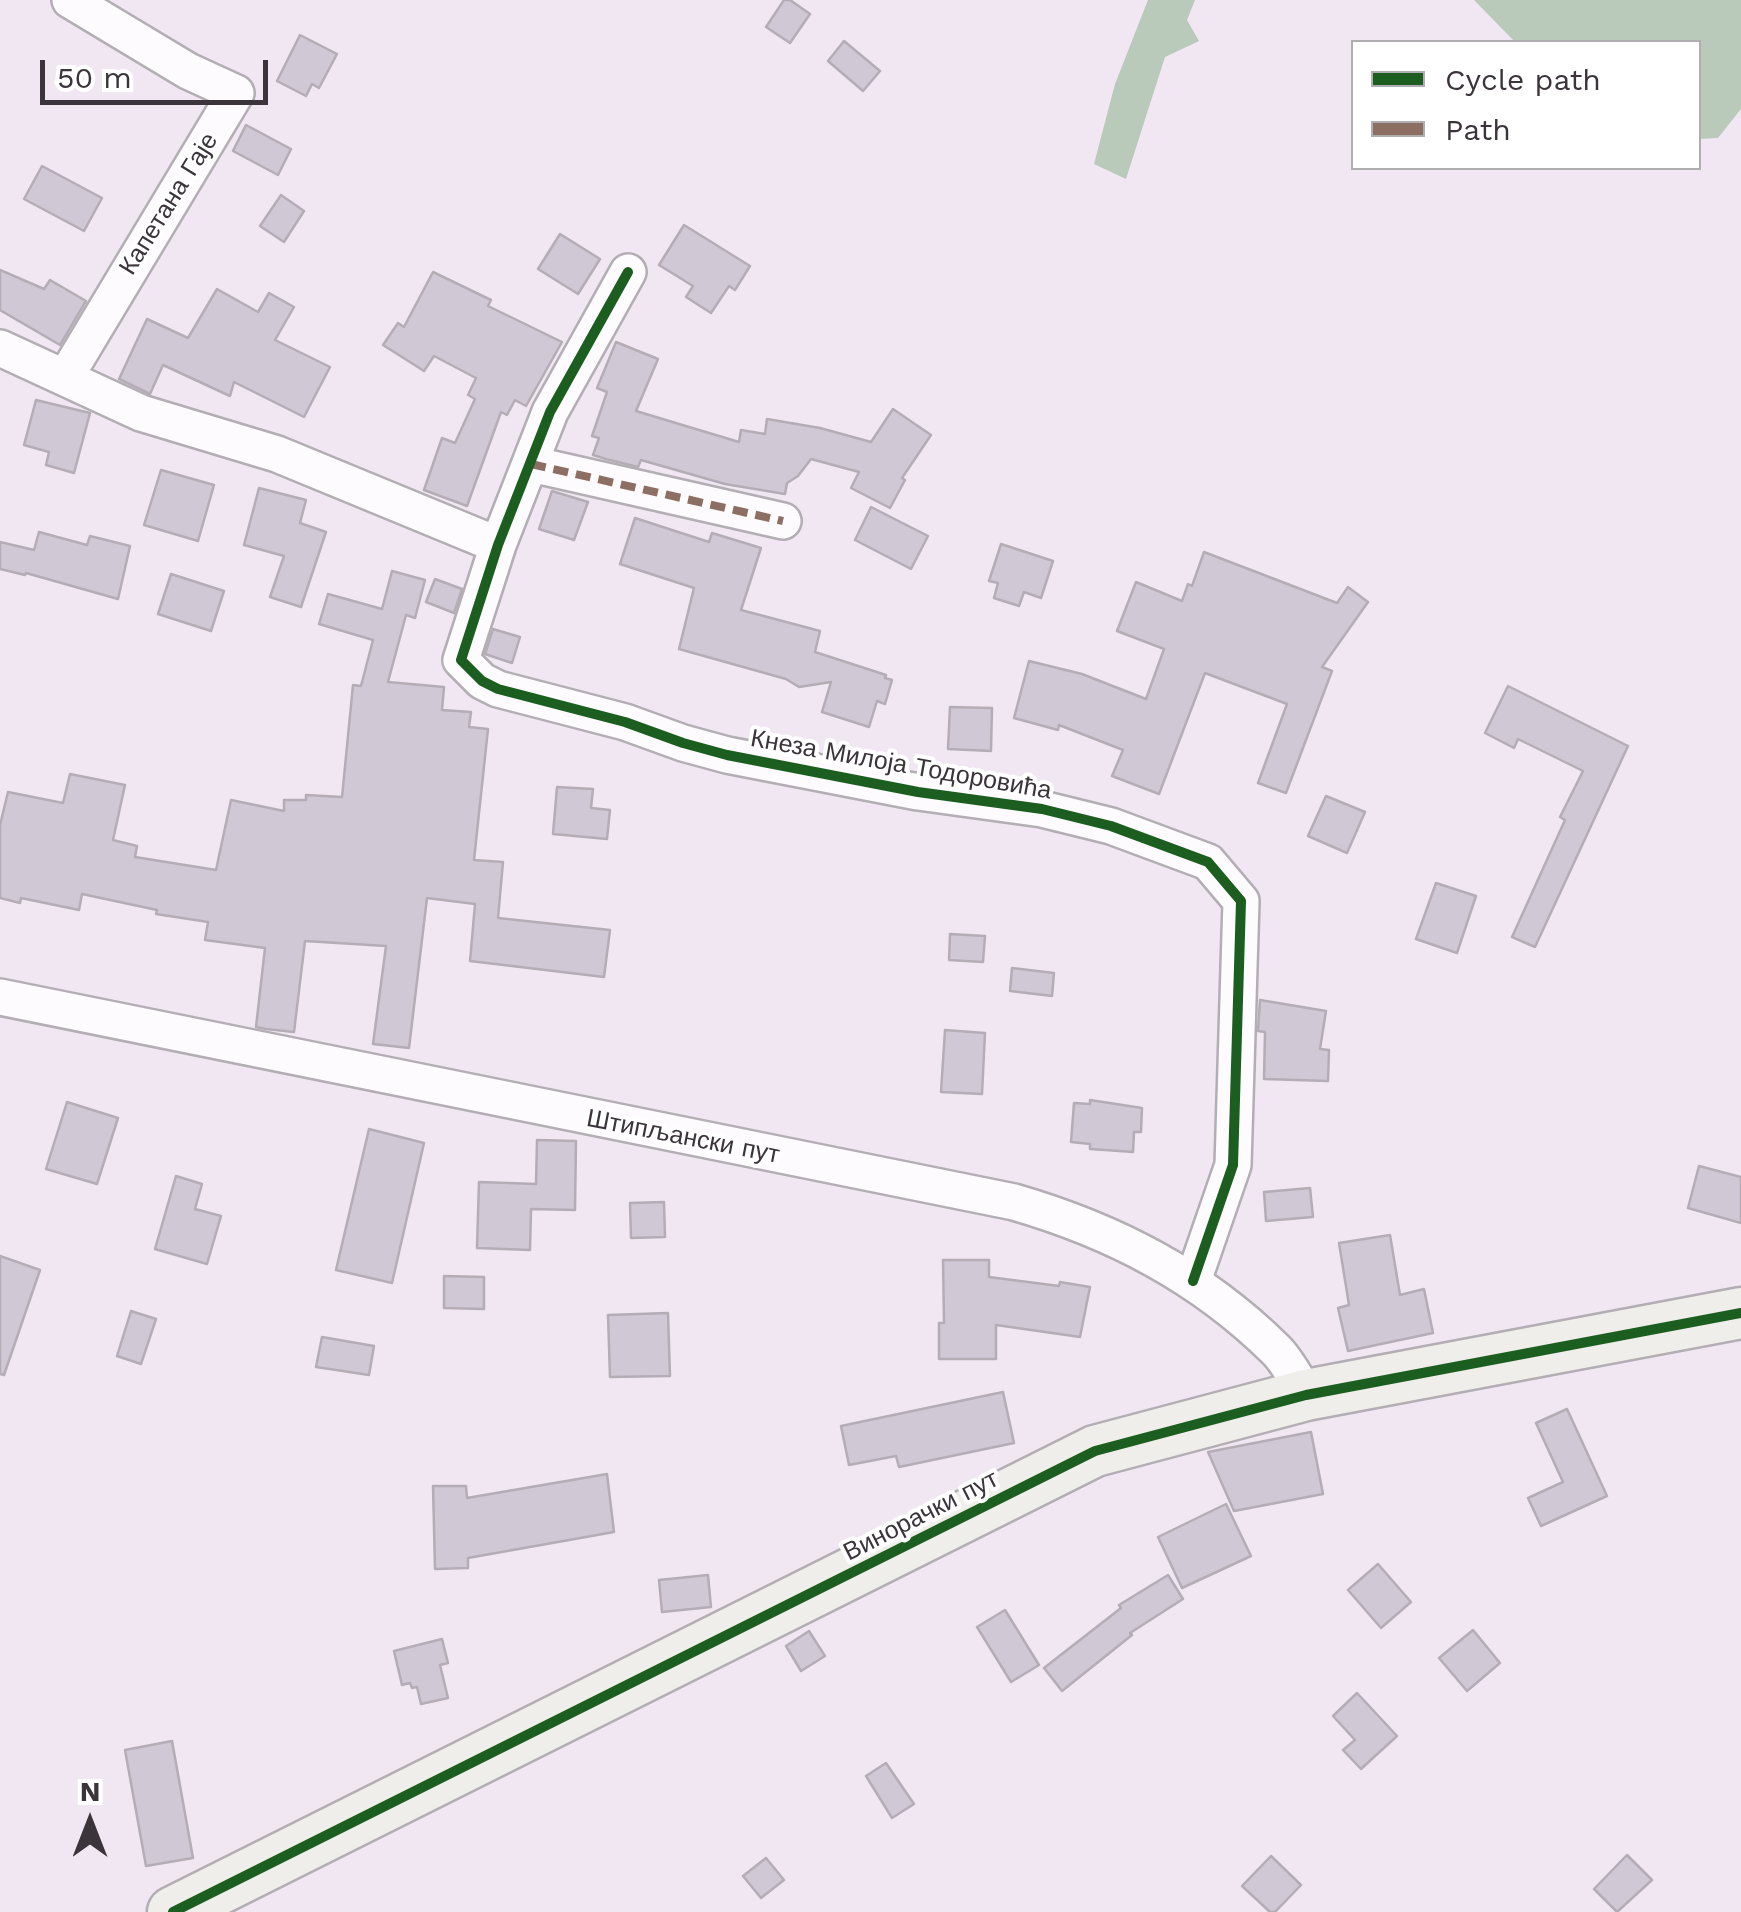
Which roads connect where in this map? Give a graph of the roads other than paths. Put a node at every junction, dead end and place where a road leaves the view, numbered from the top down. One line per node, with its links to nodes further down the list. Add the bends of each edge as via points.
1 (70, 0): 4 (street, Капетана Гаје, via 236,93)
2 (628, 272): 5 (street, via 565,381)
3 (0, 348): 4 (street)
4 (66, 376): 7 (street, via 141,413 277,454)
5 (532, 464): 6 (street); 7 (street)
6 (784, 521)
7 (498, 545): 9 (street, Кнеза Милоја Тодоровића, via 461,660 482,681 726,755 1042,809 1128,831 1208,862 1241,901 1234,1165)
8 (0, 997): 9 (street, Штипљански пут, via 1014,1202 1078,1221)
9 (1193, 1281): 11 (street, Штипљански пут, via 1278,1352)
10 (1741, 1313): 11 (street, Винорачки пут)
11 (1306, 1395): 12 (street, Винорачки пут, via 1095,1452)
12 (173, 1912)

